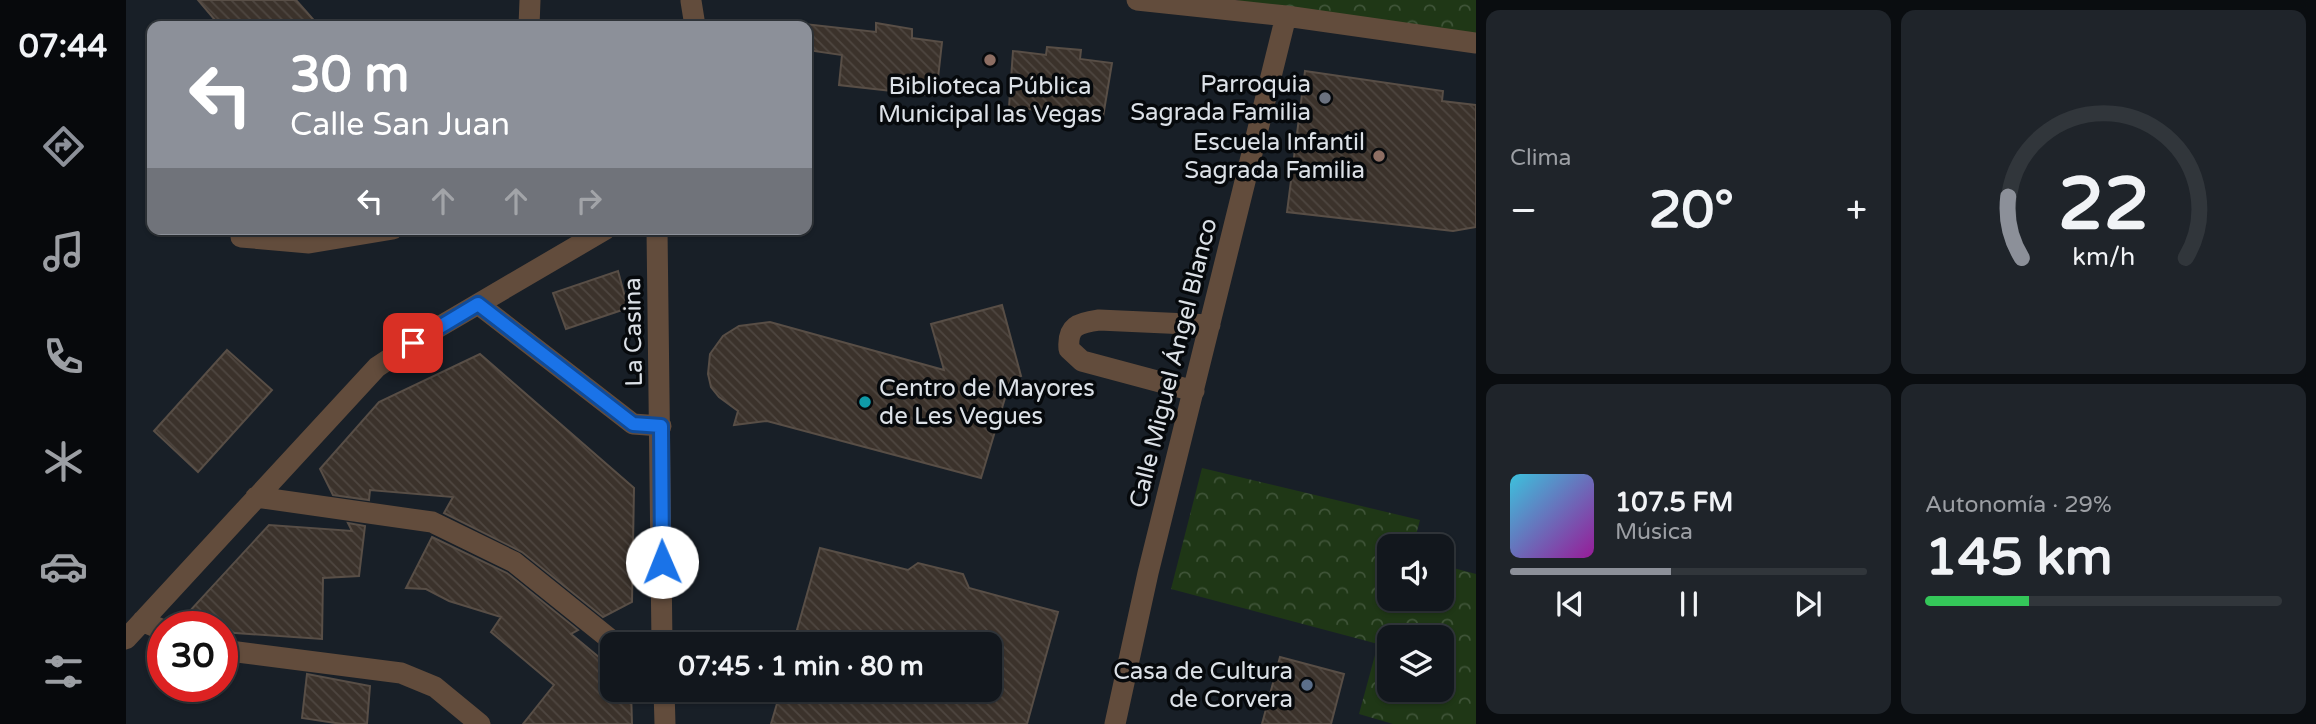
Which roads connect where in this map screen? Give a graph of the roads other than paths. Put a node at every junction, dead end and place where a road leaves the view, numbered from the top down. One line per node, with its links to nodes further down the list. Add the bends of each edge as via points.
1 (530, 0): 5 (street)
2 (692, 0): 6 (street)
3 (1137, 0): 4 (street)
4 (1286, 16): 7 (street); 13 (street, Calle Miguel Ángel Blanco)
5 (529, 21)
6 (694, 21)
7 (1476, 43)
8 (357, 235): 11 (street, via 309,243)
9 (596, 235): 12 (street)
10 (657, 235): 15 (street, La Casina)
11 (241, 237)
12 (478, 304): 15 (street, via 633,424); 16 (street, via 377,367)
13 (1210, 325): 14 (street, Calle Miguel Ángel Blanco); 14 (street, via 1086,321 1072,328 1068,336 1069,349 1082,361)
14 (1194, 391): 26 (street, Calle Miguel Ángel Blanco, via 1147,573)
15 (661, 426): 20 (street, La Casina)
16 (256, 497): 17 (street); 19 (street, via 432,522 514,562)
17 (142, 621): 18 (street); 21 (street)
18 (147, 623)
19 (601, 632)
20 (663, 632)
21 (126, 639)
22 (238, 652): 24 (street, via 401,673 435,687)
23 (664, 702): 25 (street)
24 (480, 724)
25 (665, 724)
26 (1115, 724)

